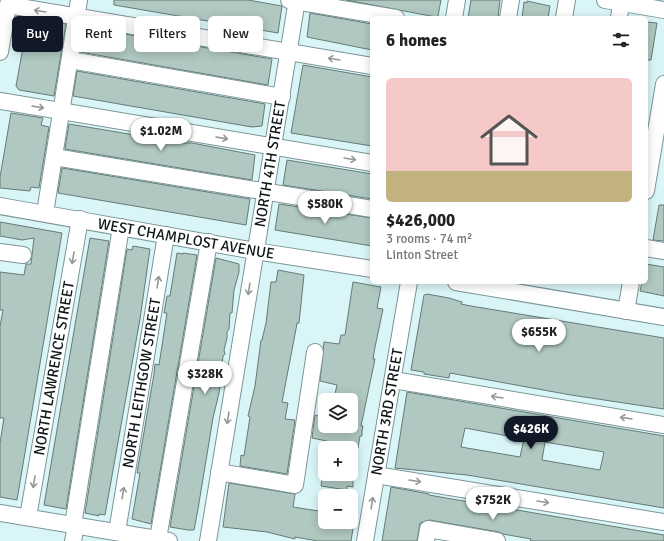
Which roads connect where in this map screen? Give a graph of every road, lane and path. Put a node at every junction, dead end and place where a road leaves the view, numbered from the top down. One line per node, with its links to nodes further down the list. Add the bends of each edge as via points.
1 (80, 0): 11 (street)
2 (295, 0): 12 (street); 19 (street, NORTH 4TH STREET)
3 (457, 0): 13 (street)
4 (511, 0): 14 (street)
5 (568, 0): 15 (street)
6 (605, 0): 8 (street)
7 (9, 3): 10 (street, one-way to 7); 17 (street)
8 (620, 10): 9 (street)
9 (664, 10)
10 (72, 16)
11 (77, 16)
12 (385, 16)
13 (454, 16)
14 (508, 16)
15 (564, 16)
16 (126, 25): 19 (street)
17 (0, 52)
18 (71, 52): 20 (street)
19 (289, 52): 21 (street, one-way to 19); 23 (street, NORTH 4TH STREET)
20 (70, 60): 23 (street); 25 (street)
21 (370, 66)
22 (664, 84): 29 (street)
23 (282, 97): 26 (street, NORTH 4TH STREET)
24 (0, 100): 25 (street, one-way to 25)
25 (62, 111): 26 (street, one-way to 26); 27 (street)
26 (274, 146): 28 (street, one-way to 28); 30 (street, NORTH 4TH STREET)
27 (54, 157): 30 (street); 33 (street)
28 (370, 163)
29 (648, 179)
30 (266, 191): 32 (street); 39 (street, NORTH 4TH STREET)
31 (0, 206): 33 (street, WEST CHAMPLOST AVENUE)
32 (370, 210)
33 (45, 213): 34 (street, WEST CHAMPLOST AVENUE)
34 (80, 219): 35 (street, WEST CHAMPLOST AVENUE); 56 (street, NORTH LAWRENCE STREET, one-way to 56)
35 (121, 227): 36 (street, WEST CHAMPLOST AVENUE); 58 (street)
36 (166, 235): 37 (street, WEST CHAMPLOST AVENUE); 59 (street, NORTH LEITHGOW STREET, one-way to 36)
37 (208, 242): 39 (street, WEST CHAMPLOST AVENUE); 61 (street)
38 (648, 248): 40 (street)
39 (255, 251): 43 (street, WEST CHAMPLOST AVENUE); 53 (street, NORTH 4TH STREET, one-way to 53)
40 (664, 251)
41 (0, 252): 42 (street)
42 (23, 255)
43 (370, 269)
44 (409, 284): 51 (street, NORTH 3RD STREET)
45 (481, 284): 47 (street)
46 (631, 284): 48 (street)
47 (519, 287): 48 (street)
48 (626, 311): 49 (street)
49 (664, 317)
50 (315, 352): 53 (street, via 295,485)
51 (392, 380): 52 (street, one-way to 51); 54 (street, NORTH 3RD STREET)
52 (664, 425)
53 (219, 472): 62 (street, NORTH 4TH STREET)
54 (376, 475): 57 (street, one-way to 57); 63 (street, NORTH 3RD STREET, one-way to 54)
55 (0, 512): 56 (street)
56 (28, 517): 58 (street)
57 (664, 522)
58 (74, 531): 59 (street)
59 (117, 532): 60 (street)
60 (138, 538): 61 (street)
61 (164, 540)
62 (208, 541)
63 (365, 541)
64 (426, 541): 65 (street, via 428,530)
65 (497, 541)

